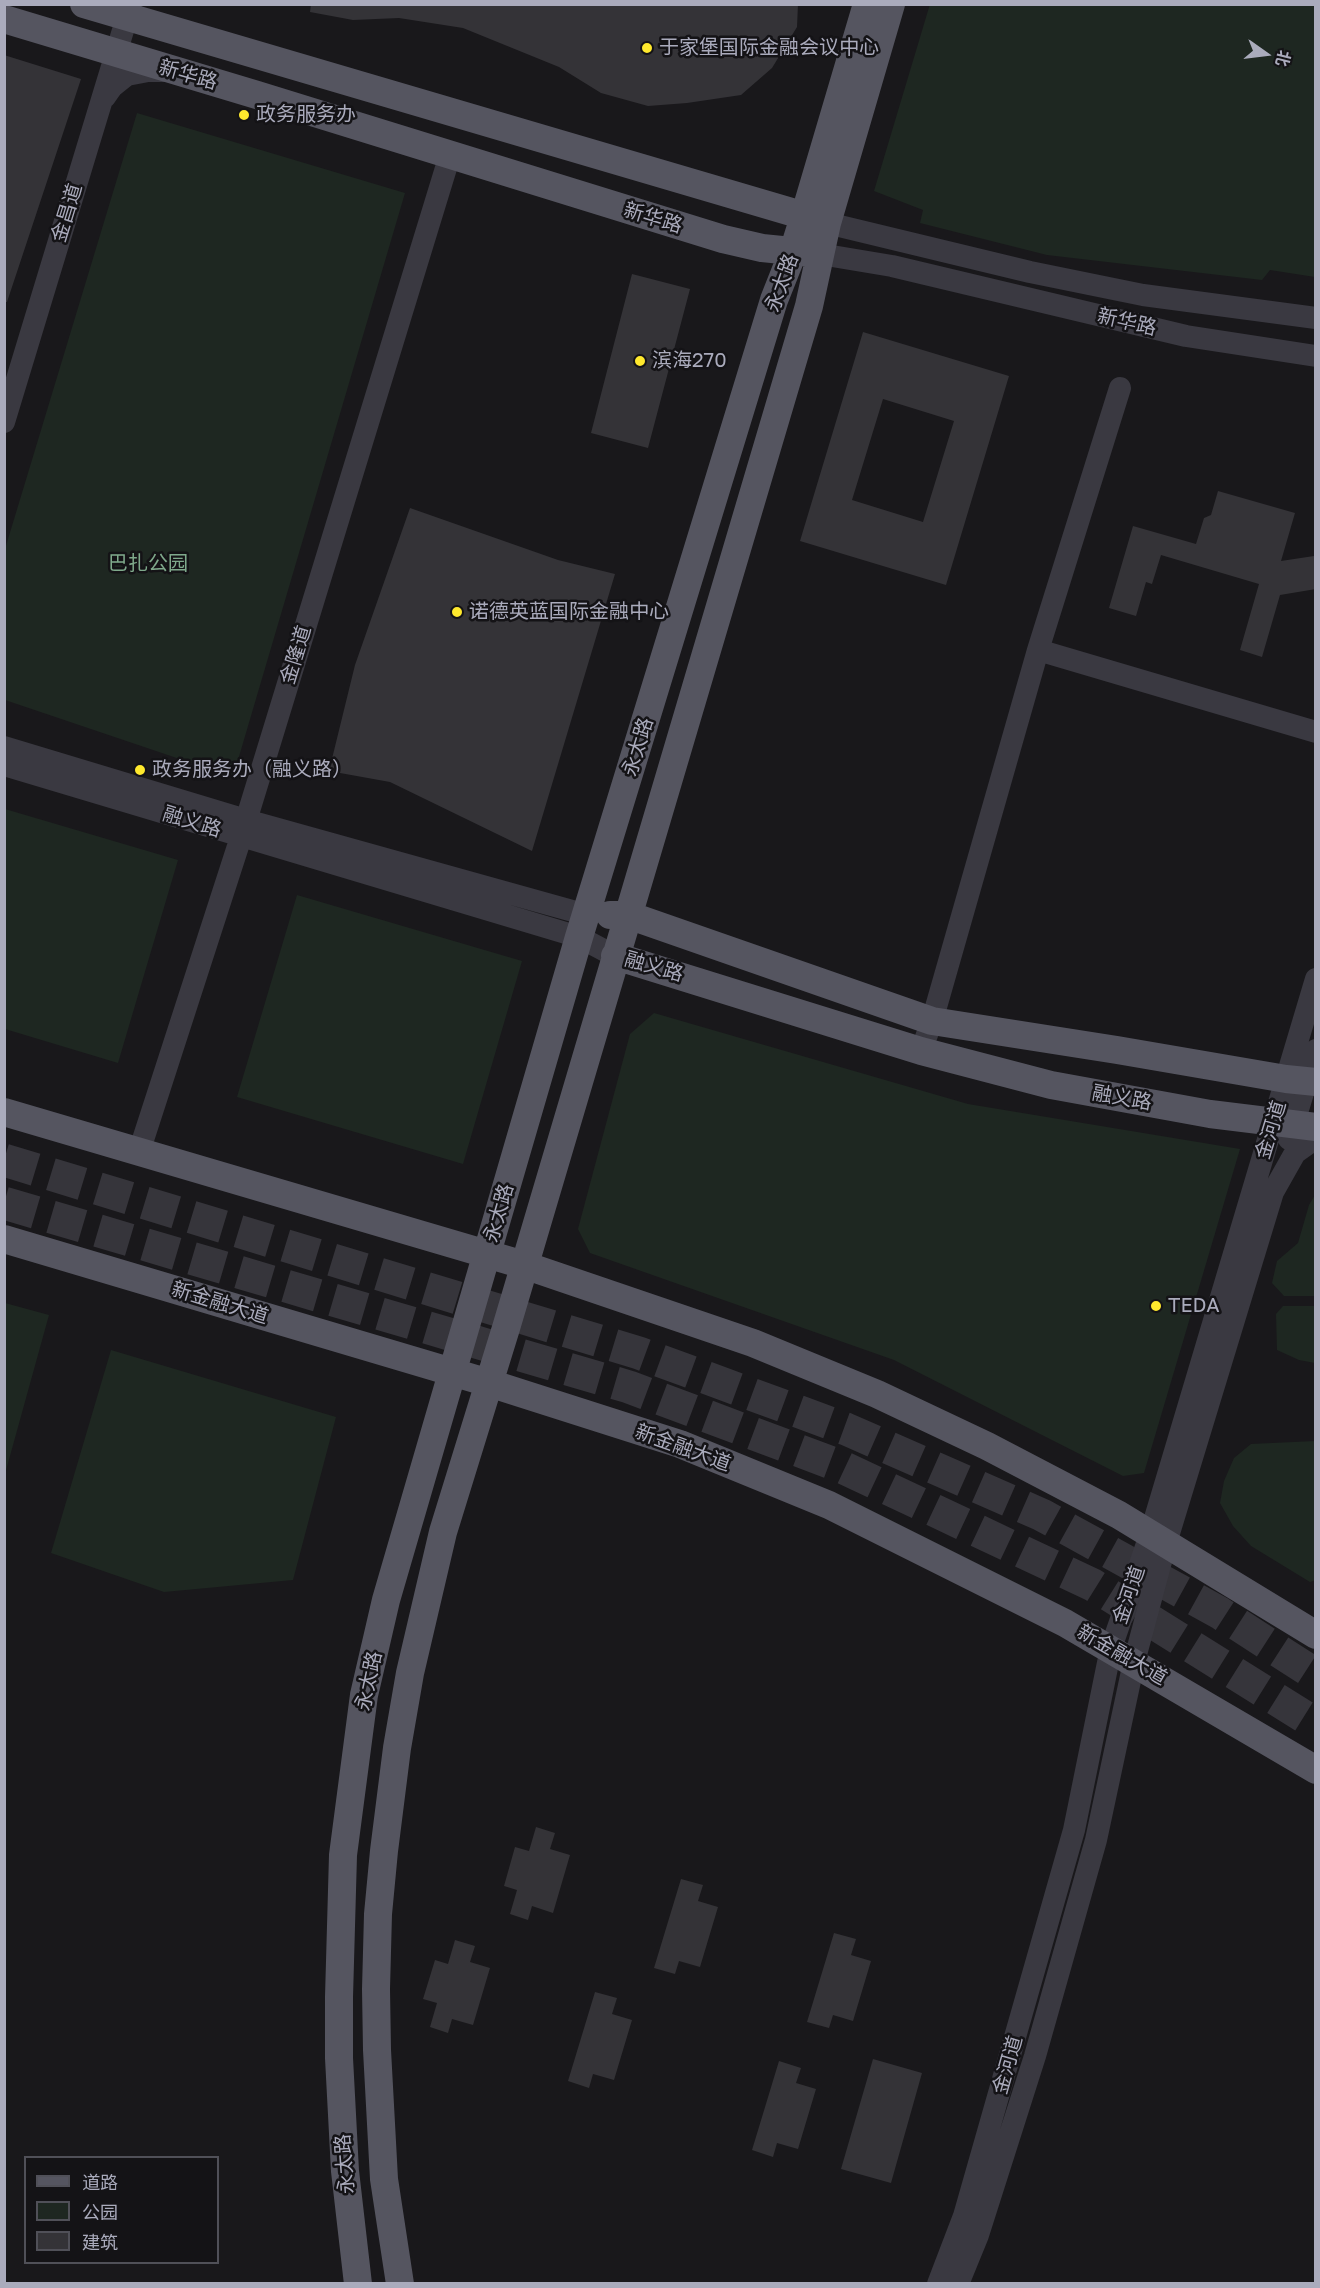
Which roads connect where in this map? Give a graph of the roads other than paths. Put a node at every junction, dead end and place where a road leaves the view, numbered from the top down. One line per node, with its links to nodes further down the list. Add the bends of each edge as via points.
1 (84, 4): 4 (main road, 新华路)
2 (867, 4): 10 (main road)
3 (891, 4): 10 (main road)
4 (125, 10): 6 (street, 金昌道); 11 (main road, 新华路)
5 (4, 19): 6 (main road, 新华路)
6 (112, 52): 7 (main road, 新华路); 8 (street, 金昌道); 16 (street, 金昌道)
7 (179, 72): 8 (street, via 127,75 112,87); 9 (main road, 新华路)
8 (99, 109): 17 (street, 金昌道)
9 (450, 155): 12 (main road, 新华路, via 723,239); 22 (street, 金隆道)
10 (829, 173): 11 (main road, 永太路)
11 (816, 220): 12 (main road, 永太路); 13 (street, 新华路, via 1143,295)
12 (807, 253): 14 (street, 新华路, via 903,269 1186,336); 23 (main road, 永太路, via 805,318); 24 (main road, 永太路, via 774,300)
13 (1316, 318)
14 (1313, 356)
15 (1120, 388): 18 (street)
16 (4, 394)
17 (4, 423)
18 (1038, 650): 19 (street); 29 (street)
19 (1316, 732)
20 (4, 747): 22 (street, 融义路)
21 (4, 765): 22 (street, 融义路)
22 (244, 828): 24 (street, 融义路); 35 (street, 金隆道)
23 (628, 915): 24 (main road, 融义路); 25 (main road, 永太路); 29 (main road, 融义路)
24 (583, 926): 25 (street, 融义路); 37 (main road, 永太路)
25 (615, 956): 26 (main road, 融义路); 28 (main road, 永太路)
26 (676, 974): 28 (main road, via 636,977 610,994); 31 (main road, 融义路)
27 (1316, 979): 32 (street, via 1299,1033 1297,1056)
28 (596, 1020): 38 (main road, 永太路)
29 (932, 1021): 31 (street); 32 (main road, 融义路)
30 (1316, 1050): 32 (street, 金河道)
31 (921, 1051): 34 (main road, 融义路, via 1051,1085 1210,1114)
32 (1302, 1083): 34 (street, 金河道); 34 (street)
33 (4, 1112): 35 (main road)
34 (1303, 1125): 42 (street, 金河道); 42 (street, 金河道, via 1273,1192)
35 (139, 1152): 37 (main road)
36 (4, 1239): 40 (main road, 新金融大道)
37 (487, 1254): 38 (main road); 40 (main road, 永太路)
38 (524, 1265): 39 (main road, 永太路); 42 (main road, via 753,1343 877,1394 987,1446)
39 (506, 1328): 40 (main road, via 482,1359); 41 (main road, 永太路)
40 (446, 1368): 41 (main road, 新金融大道); 46 (main road, 永太路, via 372,1663 343,1855 339,2058 345,2171)
41 (489, 1383): 44 (main road, 新金融大道, via 680,1444 829,1505); 47 (main road, 永太路, via 443,1532 410,1673 384,1851 378,1914 376,2050 384,2179)
42 (1158, 1539): 43 (main road); 44 (street, 金河道)
43 (1316, 1635)
44 (1123, 1655): 45 (main road, 新金融大道); 48 (street, 金河道, via 968,2205); 49 (street, 金河道, via 1096,1840 1035,2056 978,2235)
45 (1316, 1770)
46 (358, 2283)
47 (400, 2283)
48 (938, 2283)
49 (958, 2283)

